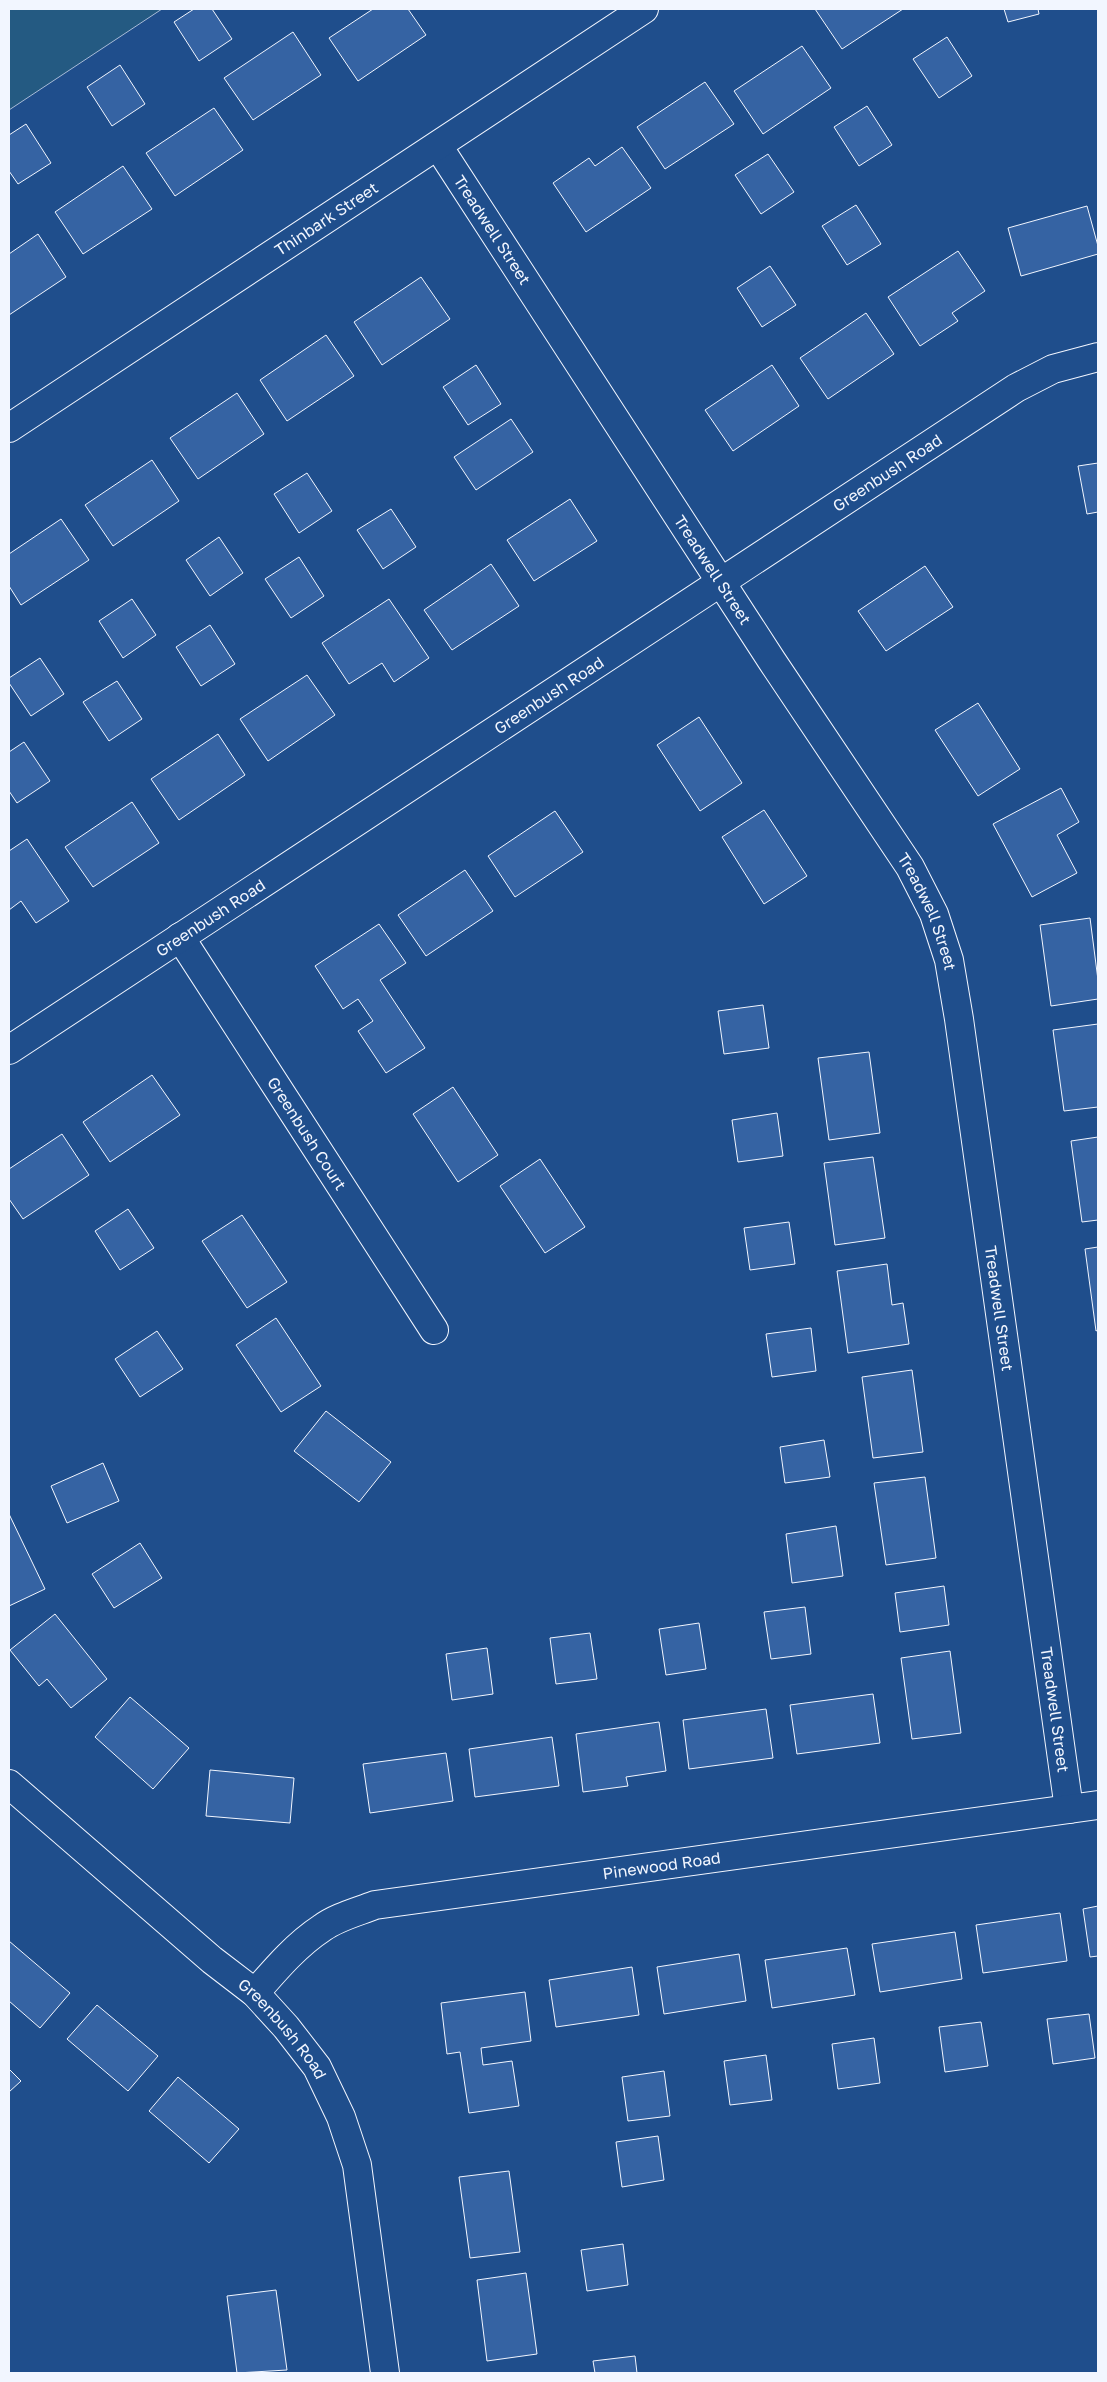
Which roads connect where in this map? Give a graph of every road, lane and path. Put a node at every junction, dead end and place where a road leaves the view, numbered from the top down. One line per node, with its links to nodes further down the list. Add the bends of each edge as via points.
1 (644, 9): 2 (street, Thinbark Street)
2 (438, 146): 4 (street, Thinbark Street); 5 (street, Treadwell Street)
3 (1098, 357): 5 (street, Greenbush Road, via 1053,369 1016,388)
4 (9, 428)
5 (721, 582): 6 (street, Greenbush Road); 11 (street, Treadwell Street, via 910,867 934,914 949,960)
6 (180, 937): 7 (street, Greenbush Road); 8 (street, Greenbush Court)
7 (9, 1050)
8 (434, 1330)
9 (9, 1784): 12 (street, Greenbush Road, via 212,1960)
10 (1098, 1804): 11 (street, Pinewood Road)
11 (1069, 1809): 12 (street, Pinewood Road, via 375,1905 343,1916 322,1928 282,1962)
12 (255, 1993): 13 (street, Greenbush Road, via 317,2067 341,2117 357,2165)
13 (385, 2373)

